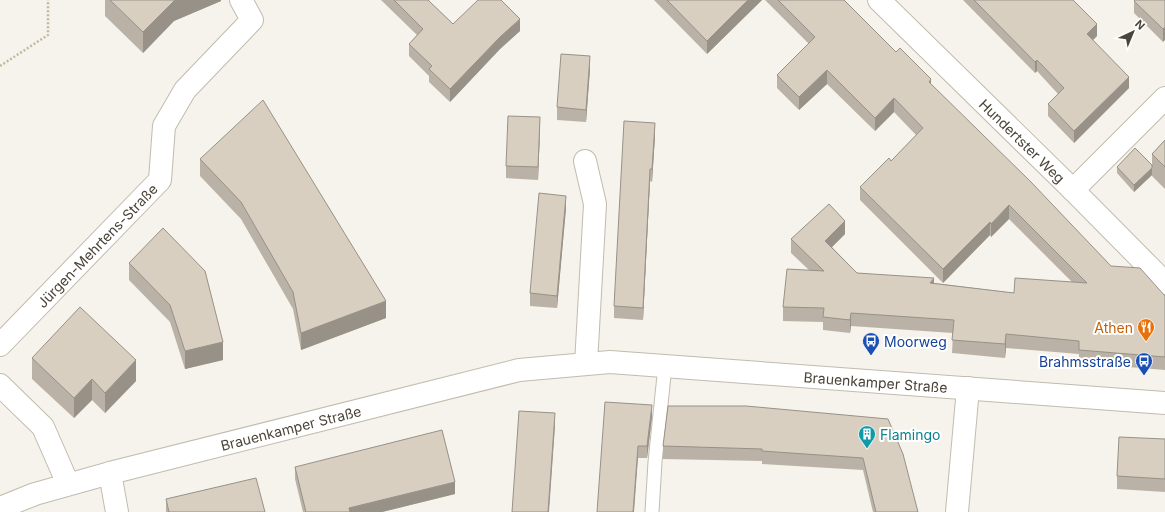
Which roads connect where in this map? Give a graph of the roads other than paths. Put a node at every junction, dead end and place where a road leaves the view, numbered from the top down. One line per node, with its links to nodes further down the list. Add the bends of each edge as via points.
1 (241, 0): 7 (street, Jürgen-Mehrtens-Straße, via 252,20 185,90 164,126 160,180)
2 (879, 0): 5 (street, Hundertster Weg)
3 (1165, 98): 5 (street)
4 (585, 161): 8 (street, via 595,204)
5 (1073, 190): 6 (street, Hundertster Weg)
6 (1165, 283)
7 (0, 345)
8 (586, 364): 9 (street, Brauenkamper Straße, via 610,362); 13 (street, Brauenkamper Straße, via 518,370)
9 (665, 366): 11 (street, Brauenkamper Straße); 17 (lane)
10 (0, 385): 14 (street, via 44,427)
11 (968, 388): 12 (street, Brauenkamper Straße); 18 (street)
12 (1165, 403)
13 (110, 473): 14 (street, Brauenkamper Straße); 16 (street)
14 (68, 484): 15 (street, Brauenkamper Straße)
15 (0, 508)
16 (117, 512)
17 (652, 512)
18 (957, 512)

